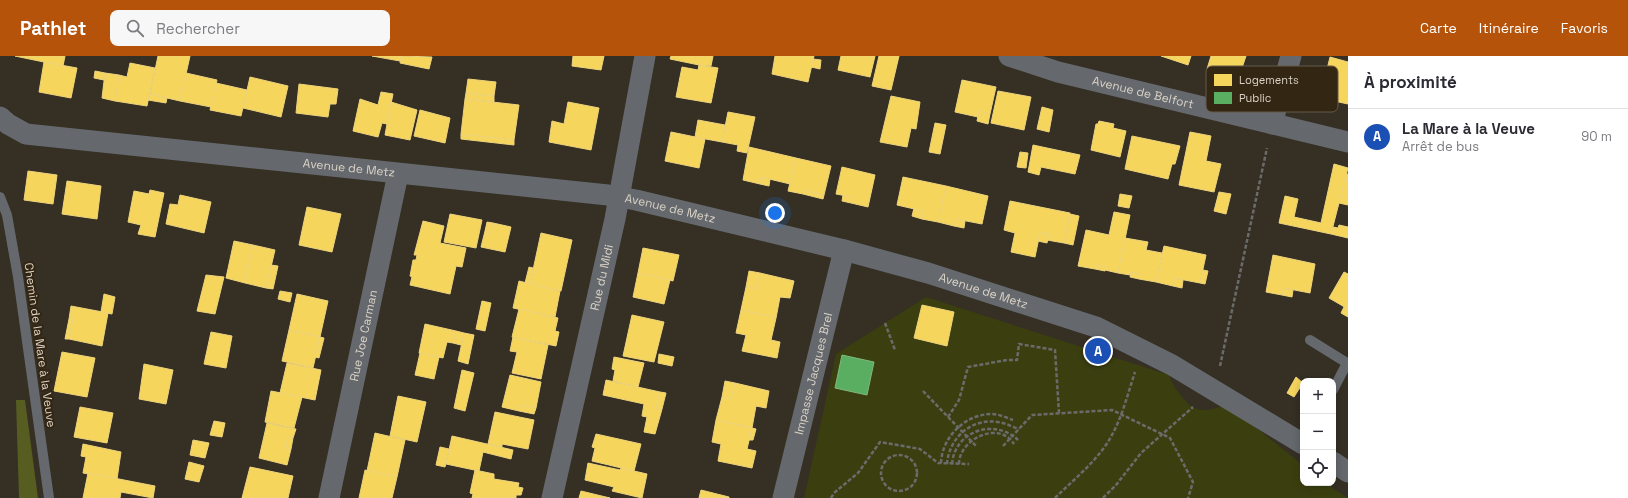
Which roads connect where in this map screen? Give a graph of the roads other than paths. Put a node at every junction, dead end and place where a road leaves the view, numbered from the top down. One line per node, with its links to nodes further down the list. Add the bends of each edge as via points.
1 (645, 56): 13 (street, Rue du Midi)
2 (1009, 56): 5 (street, Avenue de Belfort, via 1058,72)
3 (1291, 56): 4 (street)
4 (1288, 66)
5 (1206, 108)
6 (1223, 112): 9 (street, Avenue de Belfort)
7 (1275, 112): 9 (street)
8 (3, 123): 11 (street, Avenue de Metz, via 26,134)
9 (1272, 124): 10 (street, Avenue de Belfort)
10 (1348, 142)
11 (398, 174): 13 (street, Avenue de Metz); 21 (street, Rue Joe Carman)
12 (0, 197): 20 (lane, Chemin de la Mare à la Veuve, via 7,215 18,277)
13 (619, 197): 14 (street, Avenue de Metz); 22 (street, Rue du Midi)
14 (844, 250): 17 (street, Avenue de Metz, via 928,273 1096,327 1172,365); 23 (street, Impasse Jacques Brel)
15 (1310, 340): 16 (lane, via 1347,363)
16 (1336, 384)
17 (1300, 442)
18 (1336, 464): 19 (street)
19 (1348, 472)
20 (49, 498)
21 (329, 498)
22 (552, 498)
23 (783, 498)

